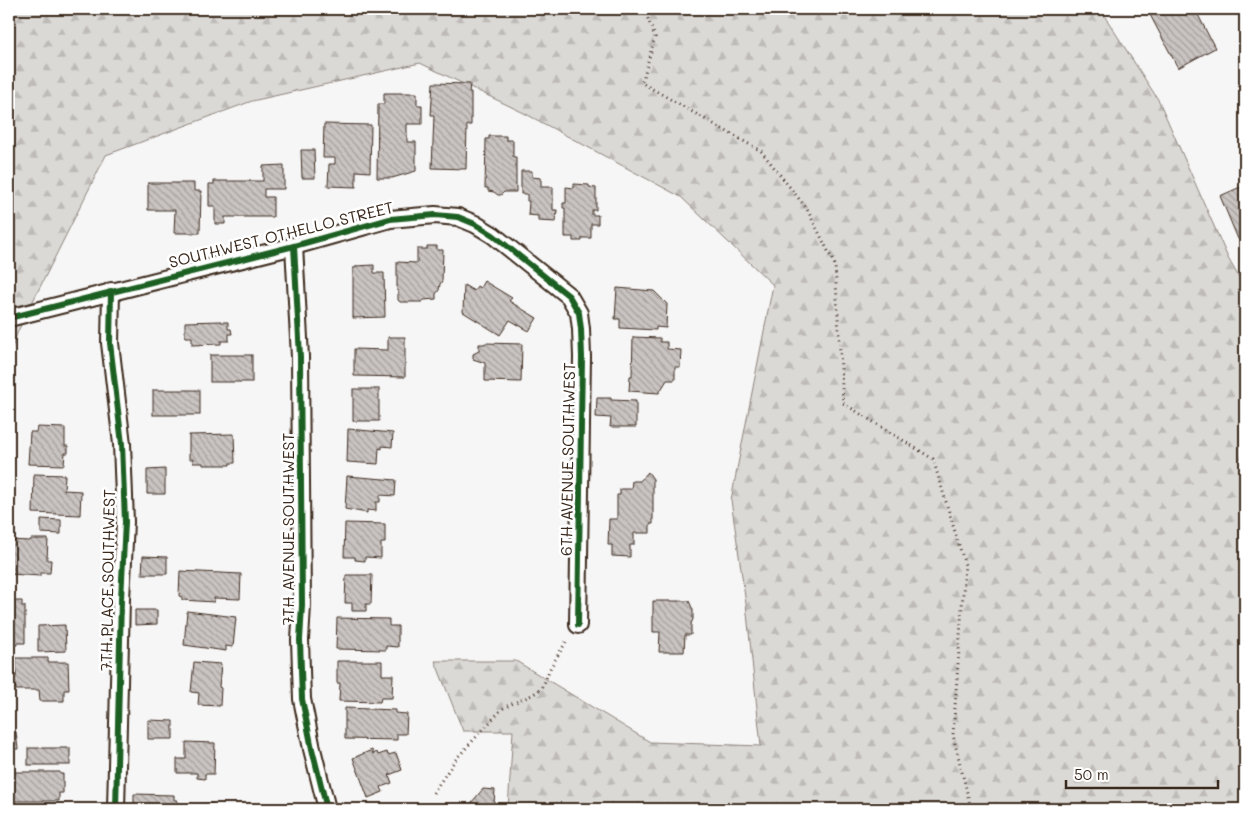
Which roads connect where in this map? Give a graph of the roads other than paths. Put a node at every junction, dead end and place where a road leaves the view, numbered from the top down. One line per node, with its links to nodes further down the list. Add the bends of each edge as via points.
1 (294, 246): 2 (street, SOUTHWEST OTHELLO STREET); 3 (street, SOUTHWEST OTHELLO STREET, via 390,219 435,215 458,217 493,235); 7 (street, 7TH AVENUE SOUTHWEST, via 300,356 302,699)
2 (110, 291): 4 (street, SOUTHWEST OTHELLO STREET); 6 (street, 7TH PLACE SOUTHWEST, via 110,343 122,444 125,522)
3 (569, 296): 5 (street, 6TH AVENUE SOUTHWEST, via 579,313 582,329)
4 (9, 318)
5 (574, 630)
6 (116, 809)
7 (327, 809)

